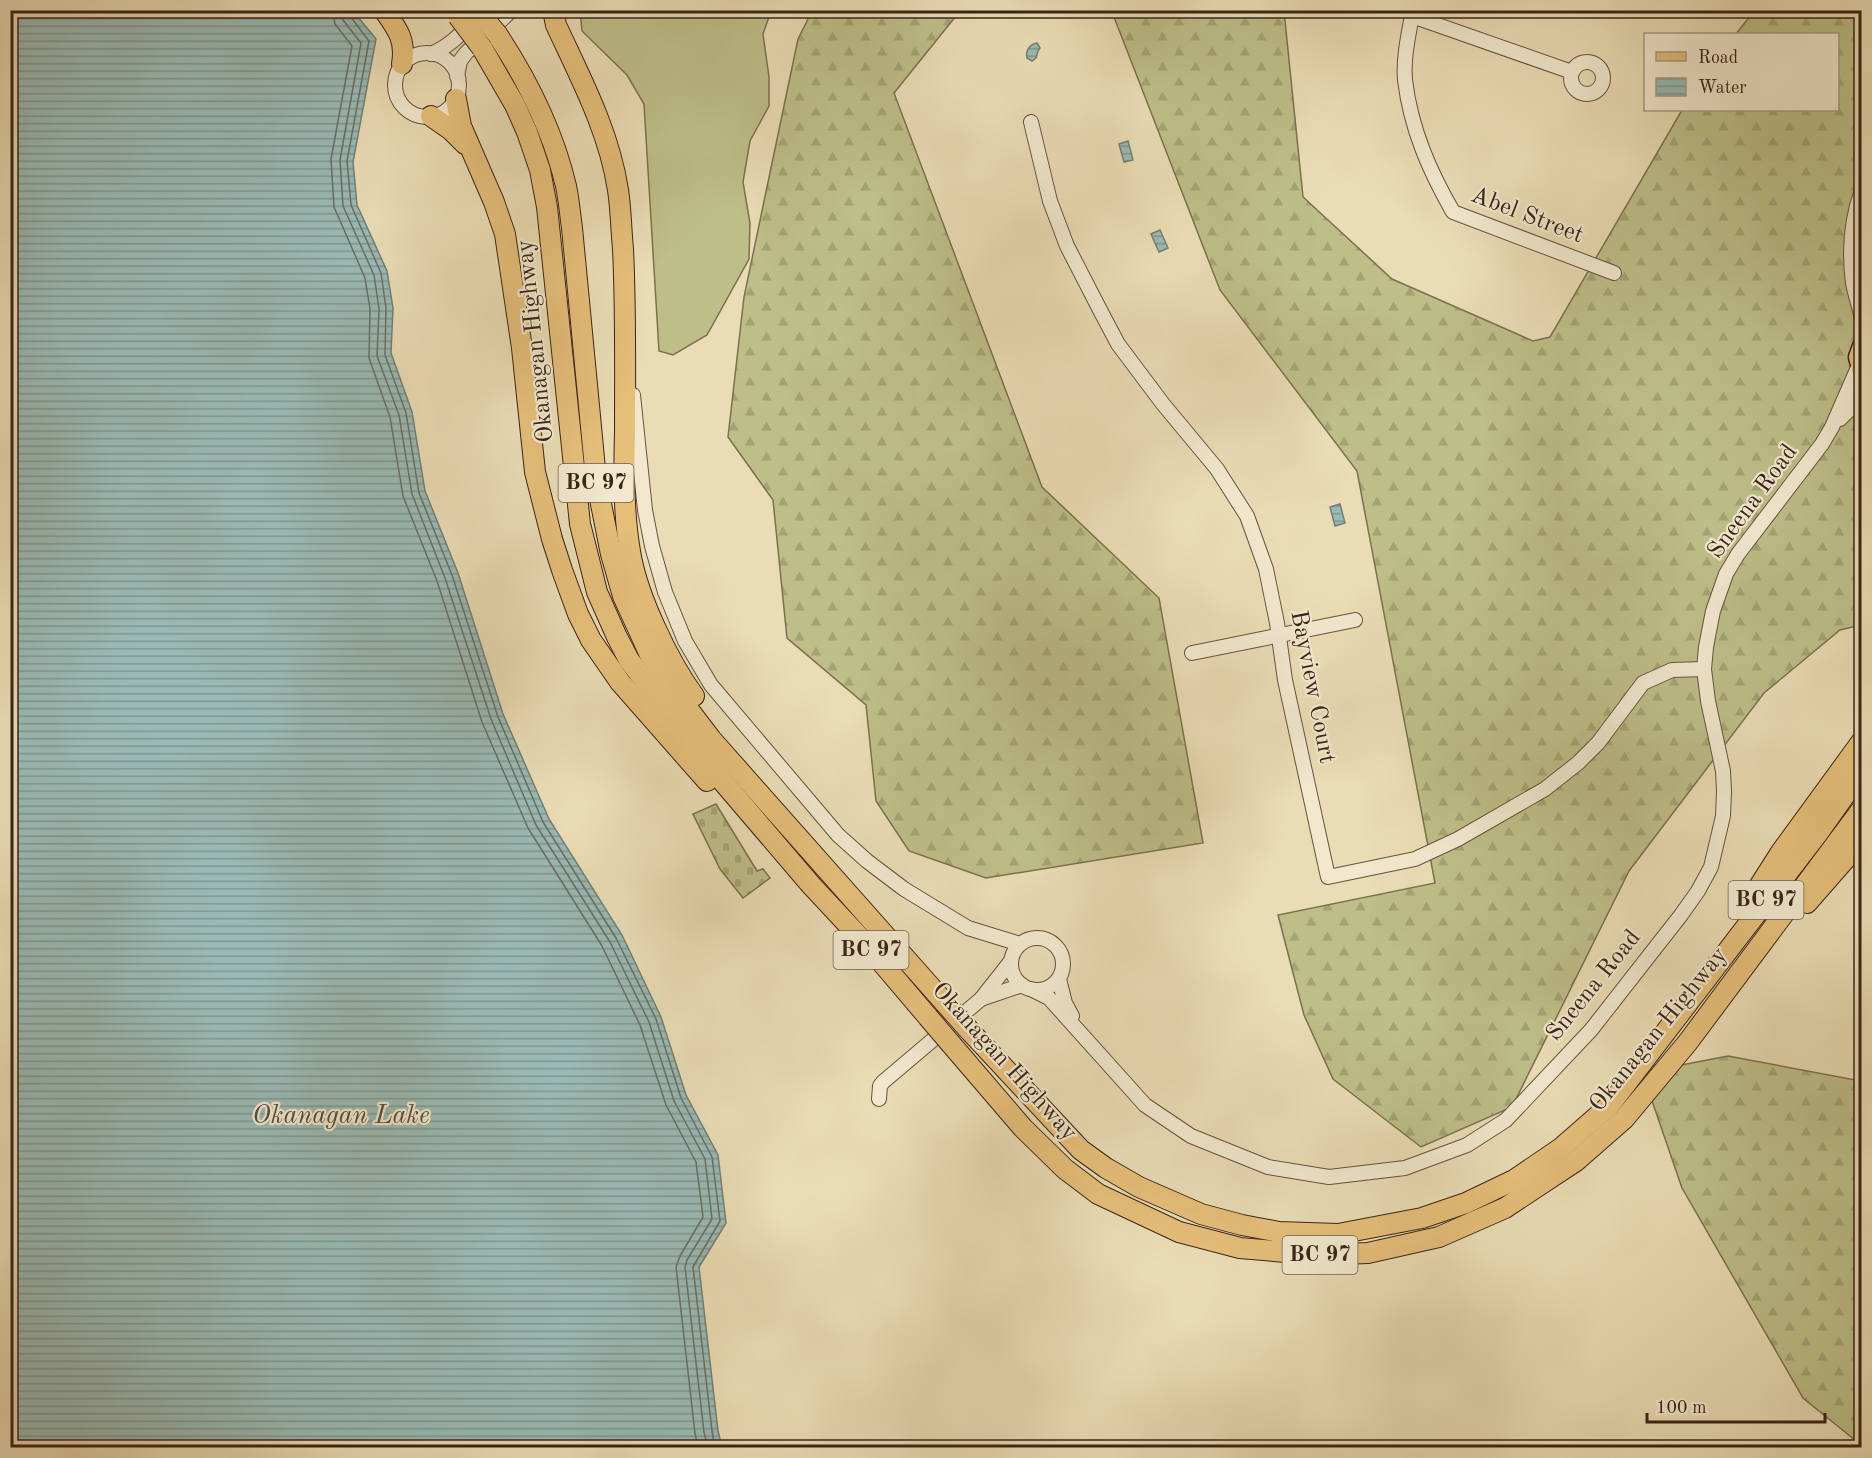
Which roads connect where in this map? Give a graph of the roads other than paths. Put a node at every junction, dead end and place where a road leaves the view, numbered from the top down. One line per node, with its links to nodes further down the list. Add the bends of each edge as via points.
1 (384, 10): 9 (highway, via 402,38)
2 (477, 10): 33 (highway, Okanagan Highway / BC 97, bridge, via 515,62 545,121 566,186 596,480 623,596 650,655 689,711)
3 (482, 10): 8 (street, via 455,41)
4 (512, 10): 11 (street, via 460,61)
5 (553, 10): 20 (highway, via 612,156 619,192)
6 (455, 13): 34 (highway, Okanagan Highway / BC 97, bridge, via 482,48 515,105 540,170 580,524 597,592 629,660 706,762)
7 (1412, 13): 10 (street); 18 (street, Abel Street, via 1405,79 1413,119 1426,164 1453,212)
8 (431, 54): 9 (street, via 420,54); 11 (street, via 447,61)
9 (402, 64): 13 (street, via 395,82 399,100 412,113)
10 (1572, 72)
11 (457, 76): 12 (street)
12 (456, 99): 13 (street, via 447,110); 15 (highway)
13 (431, 116): 15 (highway)
14 (1031, 122): 26 (street, Bayview Court, via 1067,246 1118,344 1217,468 1247,516 1266,569)
15 (471, 150): 34 (highway, via 505,234 535,472 552,539 578,614 620,682 687,760)
16 (1862, 190): 17 (street, via 1854,214)
17 (1852, 254): 19 (street); 21 (street)
18 (1614, 273)
19 (1862, 276)
20 (626, 320): 33 (highway, via 624,503 631,557 643,594 684,682); 35 (street, via 652,546 685,641 711,685 838,835 867,861 968,928)
21 (1862, 320)
22 (1861, 354): 24 (street, Sneena Road)
23 (1862, 397): 24 (street, Sneena Road)
24 (1833, 427): 28 (street, Sneena Road, via 1726,574 1709,628)
25 (1355, 620): 26 (street)
26 (1279, 635): 27 (street); 28 (street, Bayview Court, via 1328,877 1415,859 1458,839 1545,789 1578,763 1598,743 1642,683 1672,670)
27 (1192, 653)
28 (1704, 669): 41 (street, Sneena Road, via 1724,791 1723,816 1711,867 1698,891 1592,1030 1506,1120 1467,1145 1405,1168 1329,1177 1268,1167 1191,1136 1145,1105)
29 (1862, 741): 40 (highway, via 1782,852)
30 (1862, 771): 40 (highway, Okanagan Highway / BC 97)
31 (1862, 809): 42 (highway, Okanagan Highway / BC 97)
32 (1862, 840): 42 (highway)
33 (831, 875): 40 (highway, Okanagan Highway / BC 97, bridge, via 1081,1150 1139,1187 1201,1214 1242,1226 1338,1234 1422,1218 1466,1203 1514,1180 1561,1148 1608,1106)
34 (811, 885): 42 (highway, Okanagan Highway / BC 97, bridge, via 1042,1148 1065,1169 1098,1194 1179,1232 1240,1248 1320,1255 1368,1253 1439,1237 1505,1208 1576,1161 1624,1119)
35 (1020, 944): 36 (street); 37 (street, via 1041,937 1059,948 1064,969)
36 (1011, 961): 38 (street, via 1016,979); 39 (street)
37 (1059, 979): 38 (street, via 1042,990); 41 (street, Sneena Road, via 1065,1003)
38 (1027, 987): 39 (street); 41 (street, Sneena Road, via 1049,998)
39 (981, 999): 43 (street, via 883,1082)
40 (1668, 1028)
41 (1079, 1031)
42 (1688, 1042)
43 (879, 1099)

